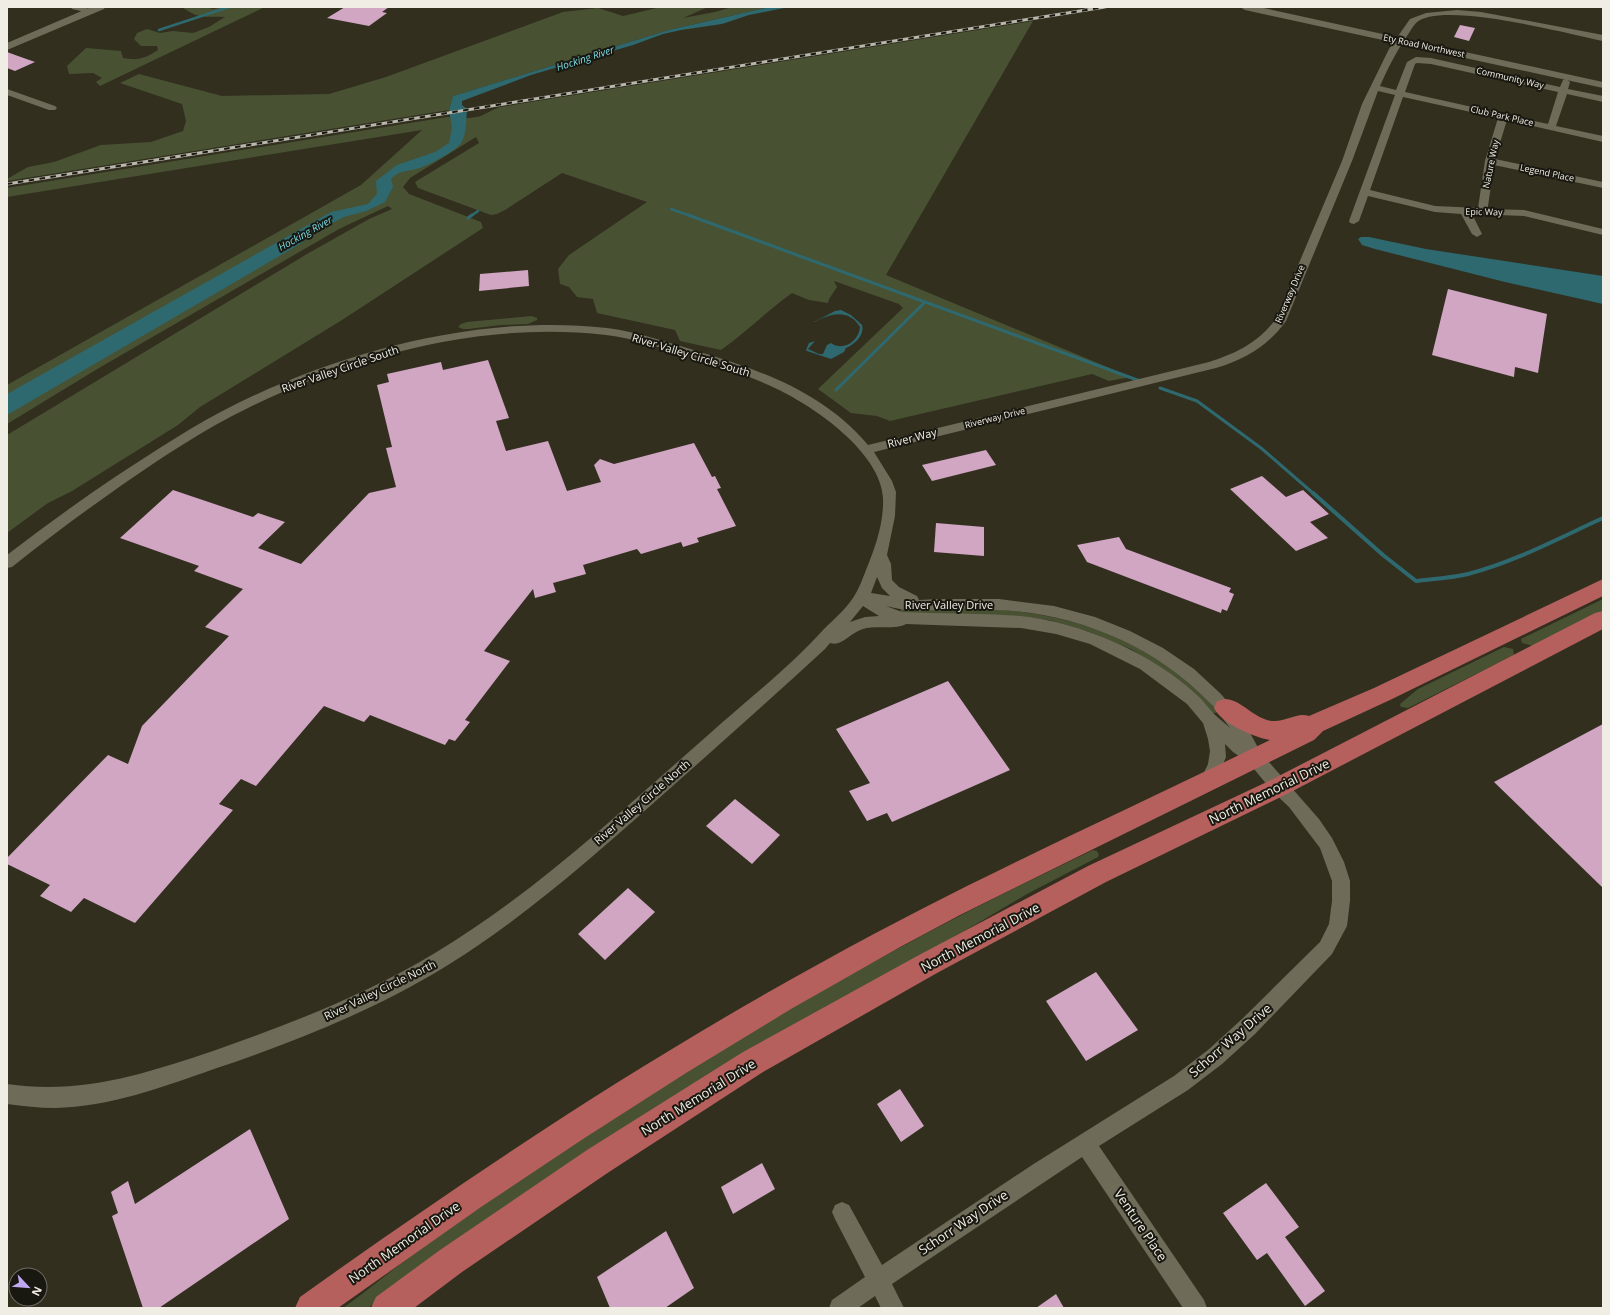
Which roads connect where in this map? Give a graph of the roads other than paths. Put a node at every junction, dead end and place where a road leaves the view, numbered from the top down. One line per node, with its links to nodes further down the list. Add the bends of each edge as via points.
1 (75, 7): 4 (street)
2 (100, 7): 4 (street)
3 (1245, 7): 6 (street, Ety Road Northwest)
4 (89, 12): 7 (street)
5 (1603, 38): 6 (street, Riverway Drive, via 1481,14 1457,12 1426,15 1413,21)
6 (1398, 40): 8 (street, Ety Road Northwest); 10 (street, Riverway Drive)
7 (7, 47)
8 (1567, 77): 9 (street, Ety Road Northwest); 11 (street)
9 (1603, 84)
10 (1375, 88): 13 (street, Club Park Place); 27 (street, Riverway Drive, via 1280,321 1261,343 1244,353 1212,365)
11 (1562, 90): 13 (street, Community Way, via 1431,61 1416,60 1411,62); 14 (street, Community Way); 17 (street)
12 (7, 92): 15 (street)
13 (1400, 94): 16 (street, Club Park Place); 21 (street)
14 (1603, 99)
15 (52, 108)
16 (1503, 117): 17 (street, Club Park Place); 19 (street, Nature Way)
17 (1551, 128): 18 (street, Club Park Place)
18 (1603, 139)
19 (1490, 161): 20 (street, Legend Place); 22 (street, Nature Way)
20 (1603, 184)
21 (1365, 192): 23 (street, Epic Way, via 1435,209); 24 (street)
22 (1484, 211): 23 (street, Epic Way); 25 (street, Epic Way, via 1524,213)
23 (1464, 212): 26 (street)
24 (1354, 221)
25 (1603, 232)
26 (1477, 234)
27 (960, 427): 28 (street, River Way)
28 (865, 450): 29 (street, River Valley Circle South, via 879,469 888,489); 30 (street, River Valley Circle South, via 842,425 800,395 749,372 664,344 619,334 581,330 524,329 480,333 421,343 373,356 306,379 243,406 197,431 135,471 63,519)
29 (880, 556): 32 (street, River Valley Circle South); 33 (street, River Valley Circle South, via 885,562 884,579 887,586 914,600)
30 (7, 562)
31 (1603, 587): 40 (main road, North Memorial Drive)
32 (861, 598): 33 (street, River Valley Drive, via 881,599 912,607); 35 (street, River Valley Drive, via 891,615); 38 (street, River Valley Circle North)
33 (937, 604): 39 (street, River Valley Drive, via 1019,606 1097,622 1146,645 1189,675)
34 (1603, 619): 37 (main road, North Memorial Drive)
35 (915, 620): 38 (street, River Valley Circle North, via 856,624 832,642); 39 (street, River Valley Drive, via 1037,624 1082,635 1113,647 1154,671 1192,700)
36 (1603, 630): 37 (main road)
37 (1561, 642): 43 (main road, North Memorial Drive)
38 (820, 645): 44 (street, River Valley Circle North, via 614,827 522,904 485,931 400,983 305,1026 233,1053 131,1086 55,1099)
39 (1217, 714): 40 (main road, North Memorial Drive, via 1273,730 1286,730 1300,724); 41 (street, River Valley Drive, via 1218,726 1239,747); 42 (street, River Valley Drive, via 1218,760)
40 (1315, 724): 41 (main road, North Memorial Drive, via 1306,733)
41 (1255, 758): 42 (main road, North Memorial Drive); 43 (street, Schorr Way Drive)
42 (1208, 781): 48 (main road, North Memorial Drive, via 916,926 734,1028 509,1169)
43 (1279, 787): 45 (street, Schorr Way Drive, via 1313,824 1335,862 1341,881 1338,926 1326,948 1306,970 1215,1057 1181,1083); 49 (main road, North Memorial Drive, via 1097,874 928,964 753,1062 598,1161)
44 (7, 1094)
45 (1085, 1143): 47 (street, Schorr Way Drive); 52 (street, Venture Place)
46 (842, 1212): 47 (street)
47 (878, 1280): 50 (street, Schorr Way Drive); 51 (street)
48 (311, 1308)
49 (387, 1308)
50 (840, 1308)
51 (893, 1308)
52 (1196, 1308)

